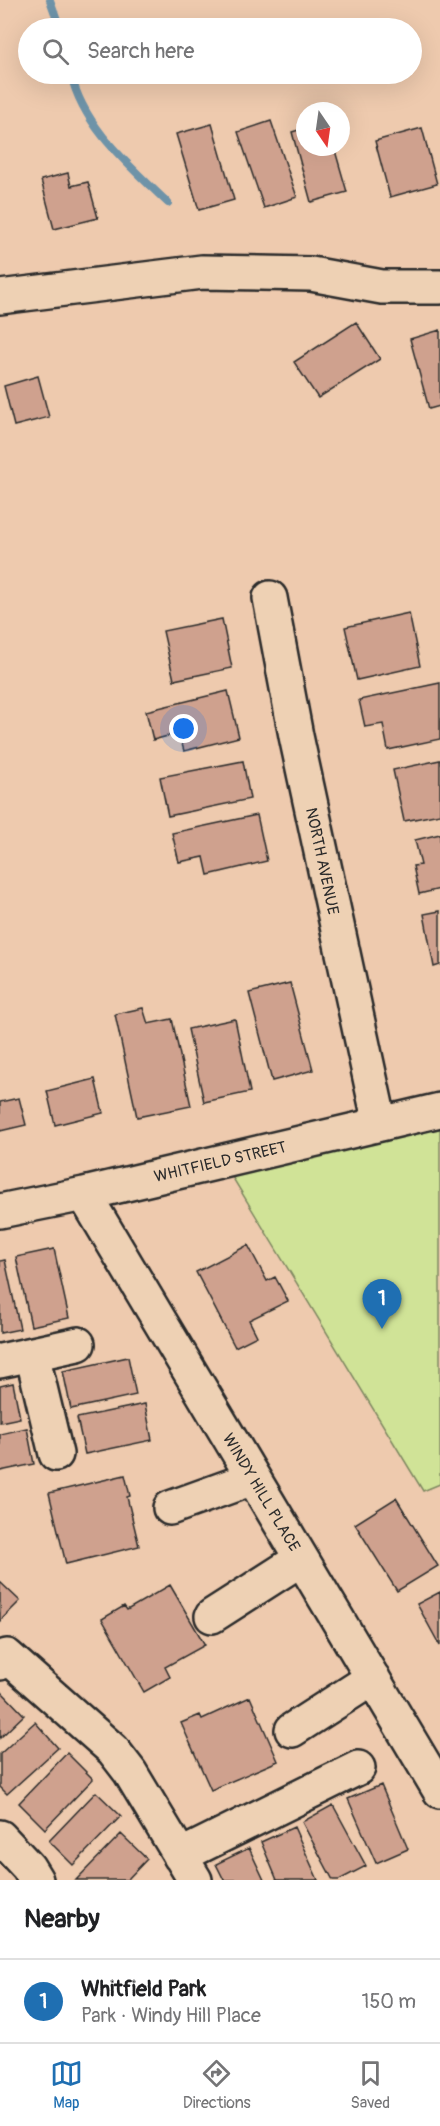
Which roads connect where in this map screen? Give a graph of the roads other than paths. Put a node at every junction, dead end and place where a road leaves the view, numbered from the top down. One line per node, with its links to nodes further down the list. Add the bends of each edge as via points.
1 (440, 287): 2 (street, via 382,287 311,274 202,272)
2 (0, 297)
3 (270, 598): 5 (street, NORTH AVENUE)
4 (440, 1110): 5 (street, WHITFIELD STREET)
5 (380, 1124): 6 (street, WHITFIELD STREET)
6 (84, 1194): 7 (street, WHITFIELD STREET); 12 (street, WINDY HILL PLACE)
7 (0, 1211)
8 (78, 1344): 9 (street)
9 (32, 1354): 10 (street); 11 (street)
10 (0, 1362)
11 (56, 1454)
12 (253, 1478): 13 (street); 14 (street, WINDY HILL PLACE)
13 (170, 1508)
14 (301, 1558): 15 (street); 17 (street, WINDY HILL PLACE)
15 (212, 1616)
16 (0, 1663): 22 (street, via 7,1656 113,1750)
17 (373, 1678): 18 (street); 20 (street, WINDY HILL PLACE)
18 (292, 1731)
19 (358, 1768): 22 (street)
20 (440, 1791)
21 (0, 1837): 23 (street)
22 (188, 1868)
23 (36, 1880)

